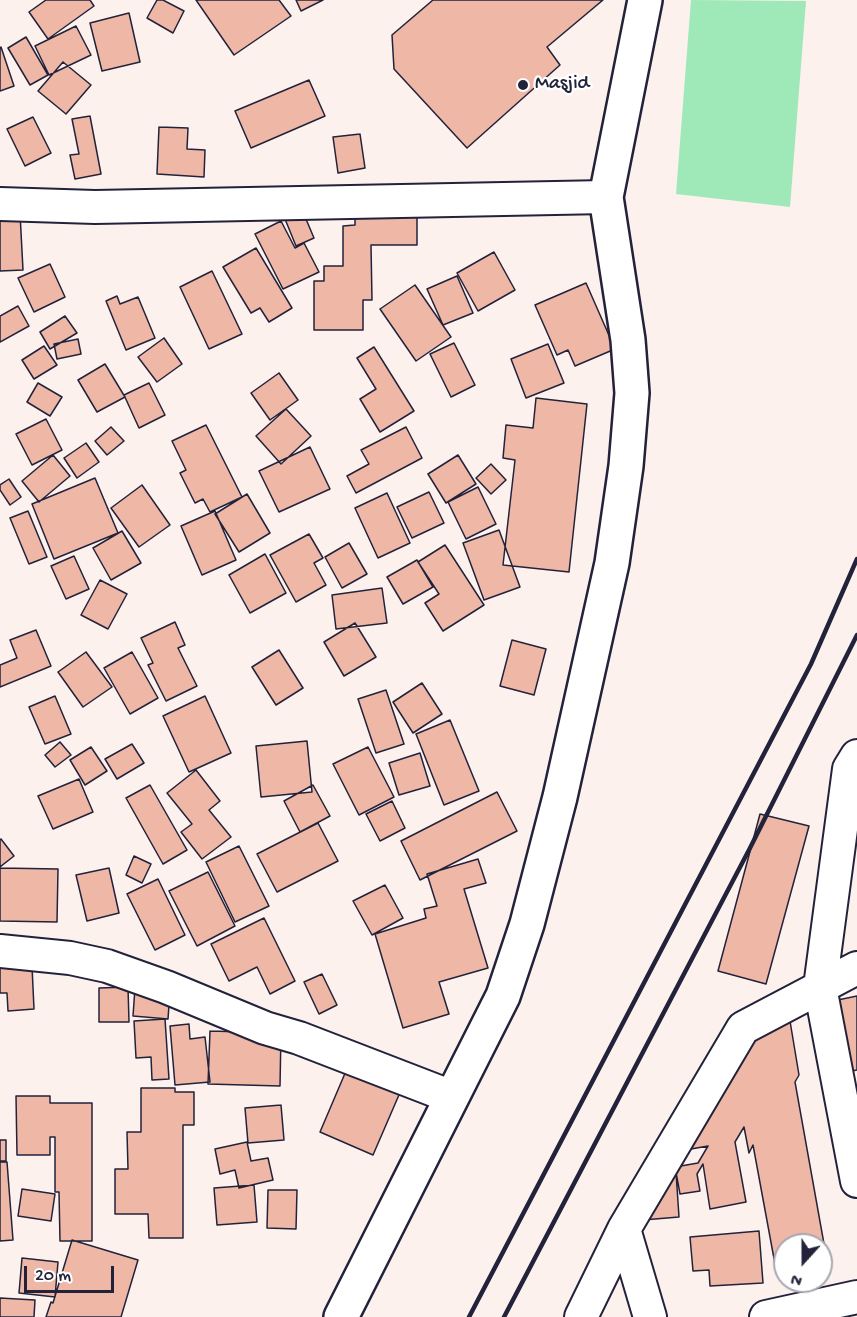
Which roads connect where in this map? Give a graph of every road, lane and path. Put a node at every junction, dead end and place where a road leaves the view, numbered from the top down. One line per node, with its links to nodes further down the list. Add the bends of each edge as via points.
1 (645, 0): 2 (street)
2 (606, 197): 3 (street, via 95,207); 8 (street, via 628,340 632,393 612,563 560,797 527,924 502,996)
3 (0, 204)
4 (857, 756): 7 (street, via 849,769)
5 (0, 951): 8 (street, via 107,966)
6 (857, 968): 7 (street)
7 (820, 987): 9 (street); 10 (street, via 743,1028)
8 (452, 1097): 12 (street)
9 (857, 1181)
10 (624, 1229): 13 (street); 14 (street)
11 (857, 1297): 15 (street)
12 (341, 1317)
13 (581, 1317)
14 (650, 1317)
15 (766, 1317)

